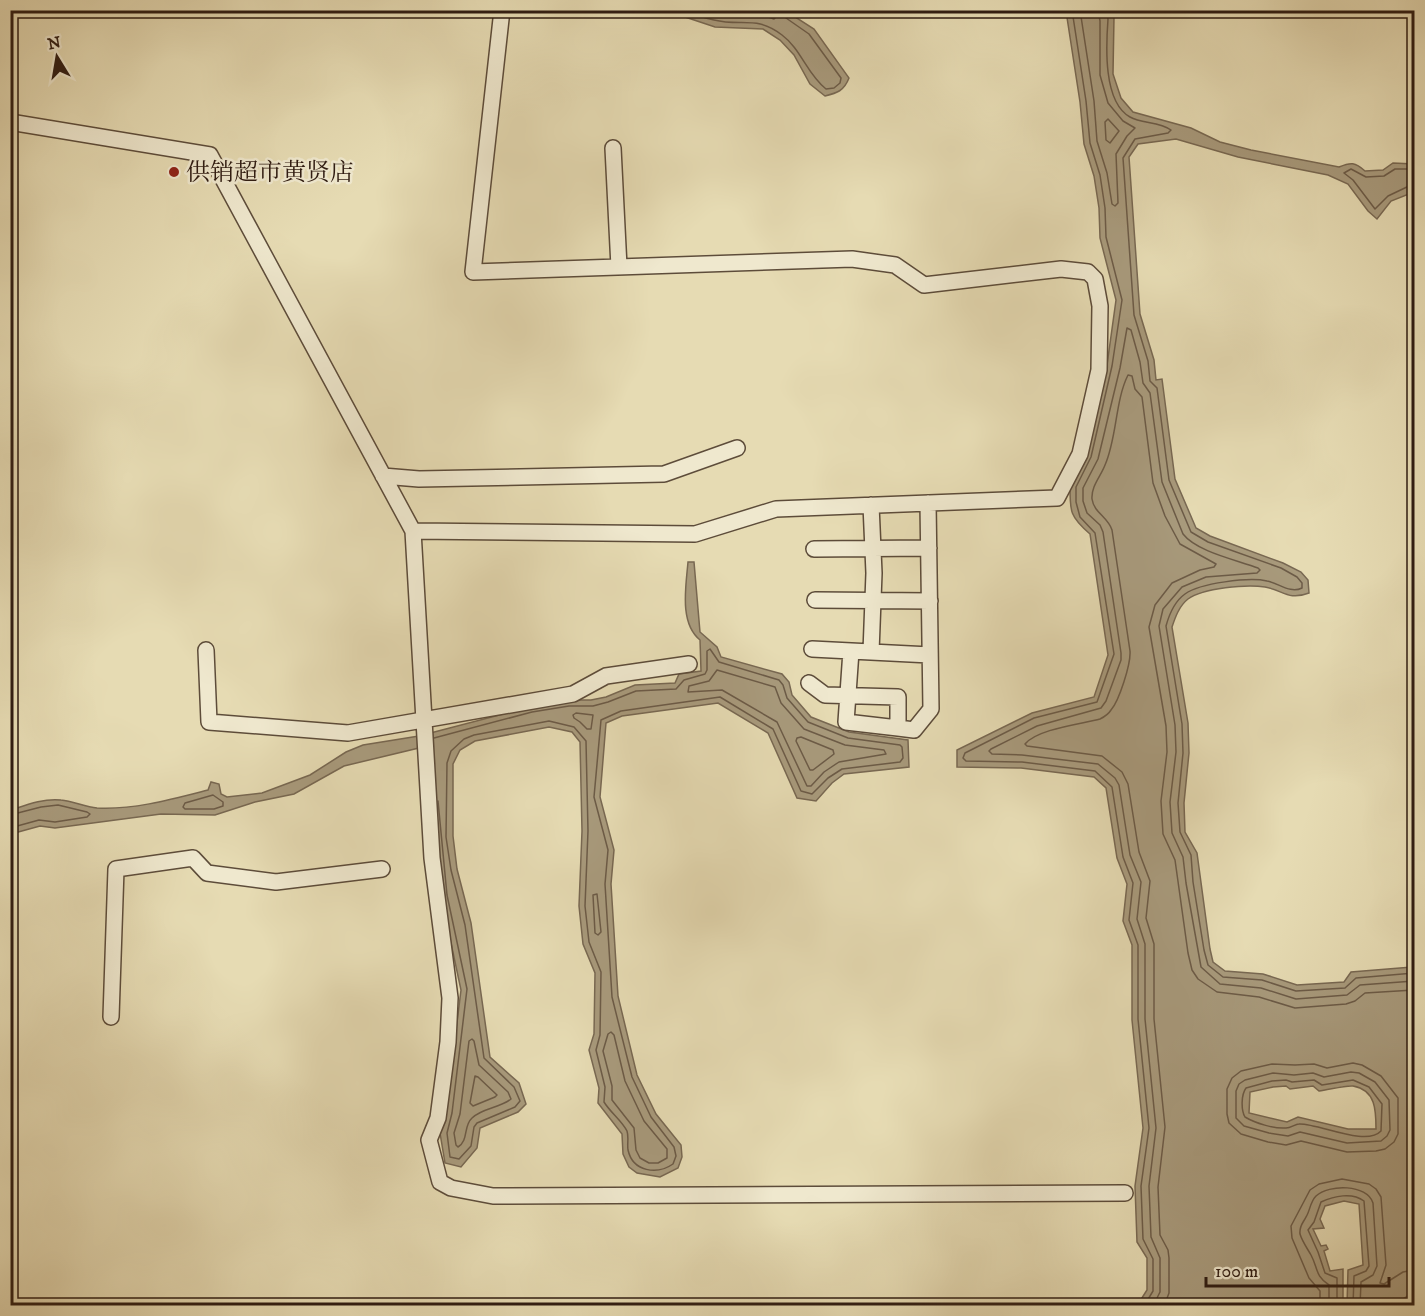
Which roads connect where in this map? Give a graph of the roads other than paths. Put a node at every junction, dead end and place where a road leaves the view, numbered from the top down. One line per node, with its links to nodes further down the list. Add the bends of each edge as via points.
1 (502, 10): 4 (street, via 473,272)
2 (10, 122): 6 (street, via 210,155)
3 (613, 148): 4 (street)
4 (619, 267): 7 (street, via 852,259 895,265 924,285 1061,268 1092,275 1100,306 1099,370 1080,454 1057,498)
5 (737, 448): 6 (street, via 664,474 419,479)
6 (383, 476): 9 (street)
7 (928, 503): 8 (street); 11 (street)
8 (871, 505): 9 (street, via 776,509 695,534); 10 (street)
9 (413, 531): 24 (street)
10 (873, 548): 11 (street); 12 (street); 14 (street)
11 (929, 548): 15 (street)
12 (814, 549)
13 (815, 600): 14 (street)
14 (873, 601): 15 (street); 19 (street)
15 (930, 601): 20 (street)
16 (812, 649): 18 (street)
17 (206, 650): 24 (street, via 209,722 348,733)
18 (851, 651): 19 (street); 23 (street)
19 (871, 652): 20 (street)
20 (930, 655): 25 (street, via 931,709 914,730)
21 (689, 664): 24 (street, via 606,676 573,694)
22 (809, 683): 23 (street, via 825,695)
23 (848, 696): 25 (street, via 846,723); 25 (street, via 898,697)
24 (424, 725): 28 (street, via 432,858 450,998 438,1118 429,1140 440,1182 493,1196)
25 (898, 728)
26 (382, 869): 27 (street, via 276,882 207,873 193,858 116,869)
27 (111, 1017)
28 (1125, 1193)

